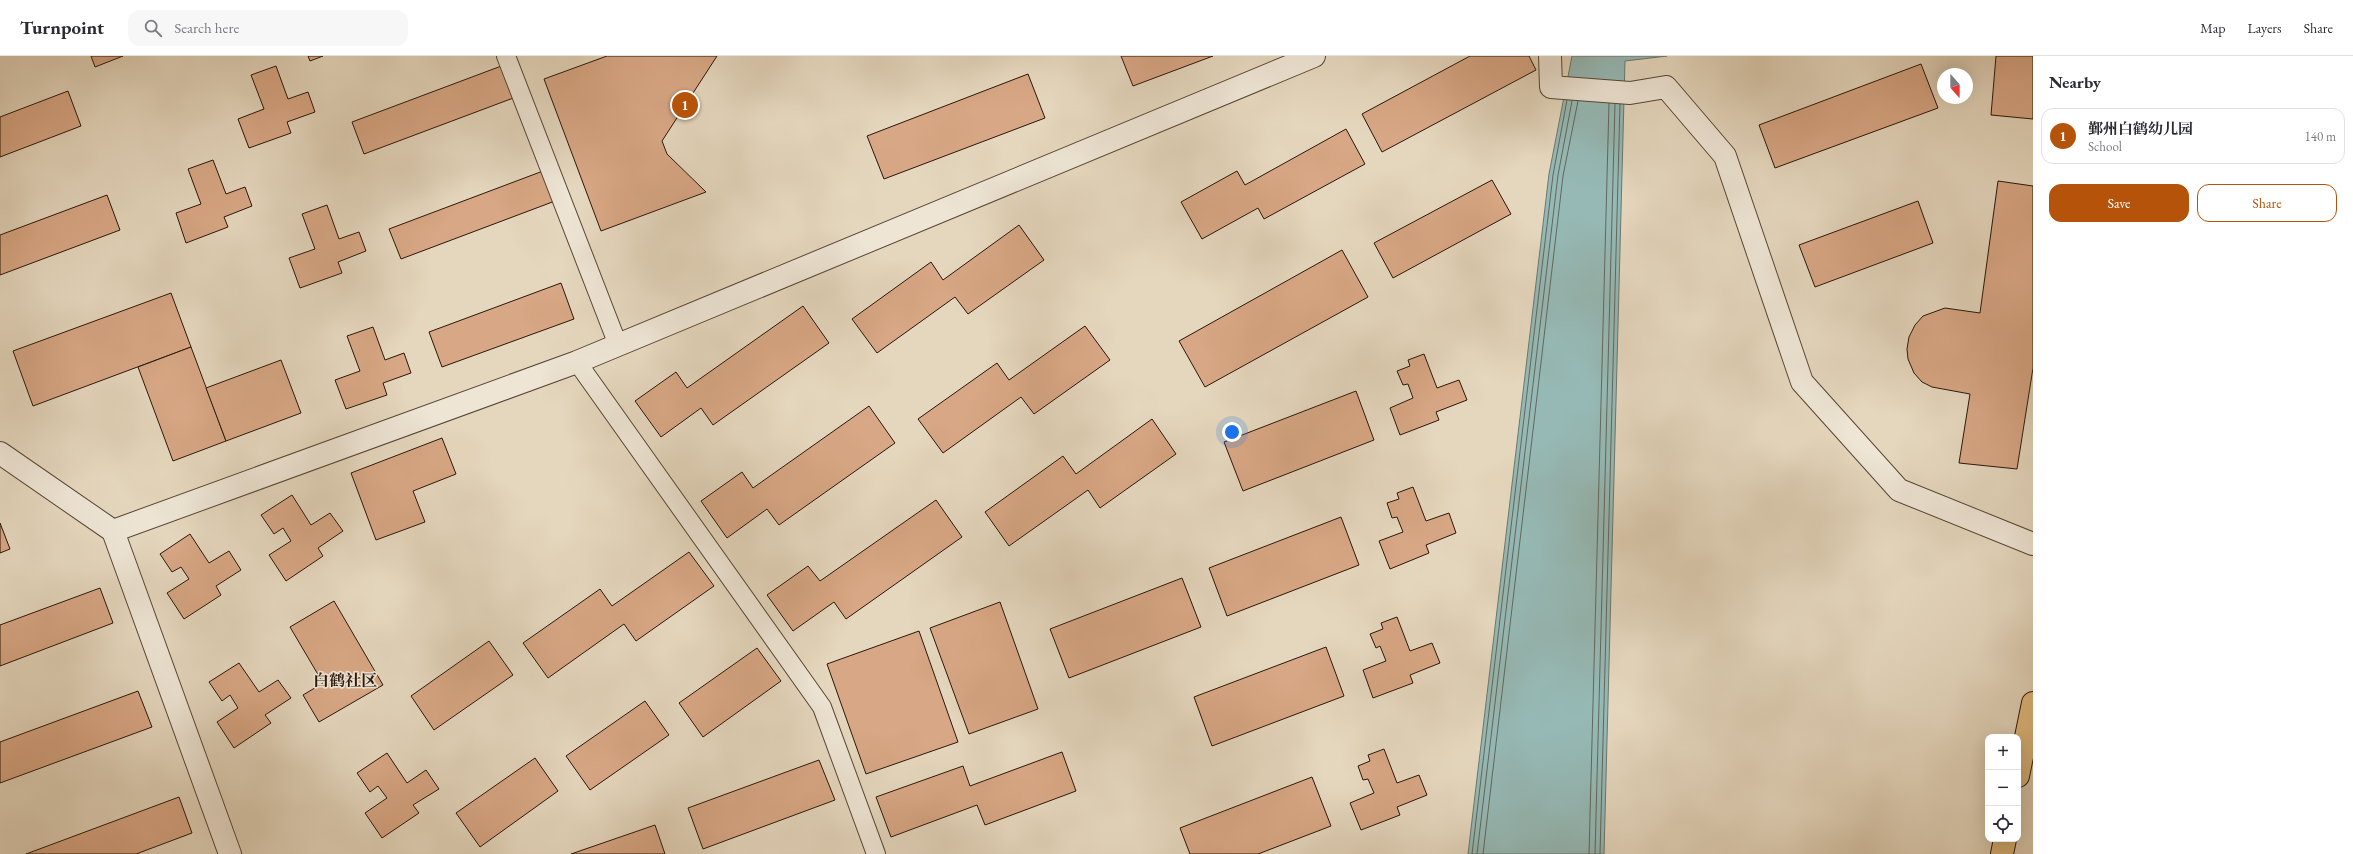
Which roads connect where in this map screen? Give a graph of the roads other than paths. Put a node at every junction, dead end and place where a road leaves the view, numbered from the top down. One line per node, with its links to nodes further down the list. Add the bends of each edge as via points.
1 (506, 56): 4 (lane)
2 (1314, 56): 4 (street)
3 (1550, 56): 8 (street, via 1551,87 1630,92 1666,87 1724,156 1802,382 1899,490)
4 (618, 345): 5 (street)
5 (577, 362): 7 (street); 13 (lane, via 822,707)
6 (0, 453): 7 (street)
7 (113, 531): 12 (street)
8 (2033, 544)
9 (2033, 704): 10 (main road)
10 (2019, 770)
11 (2004, 842): 14 (main road)
12 (230, 854)
13 (876, 854)
14 (2002, 854)

